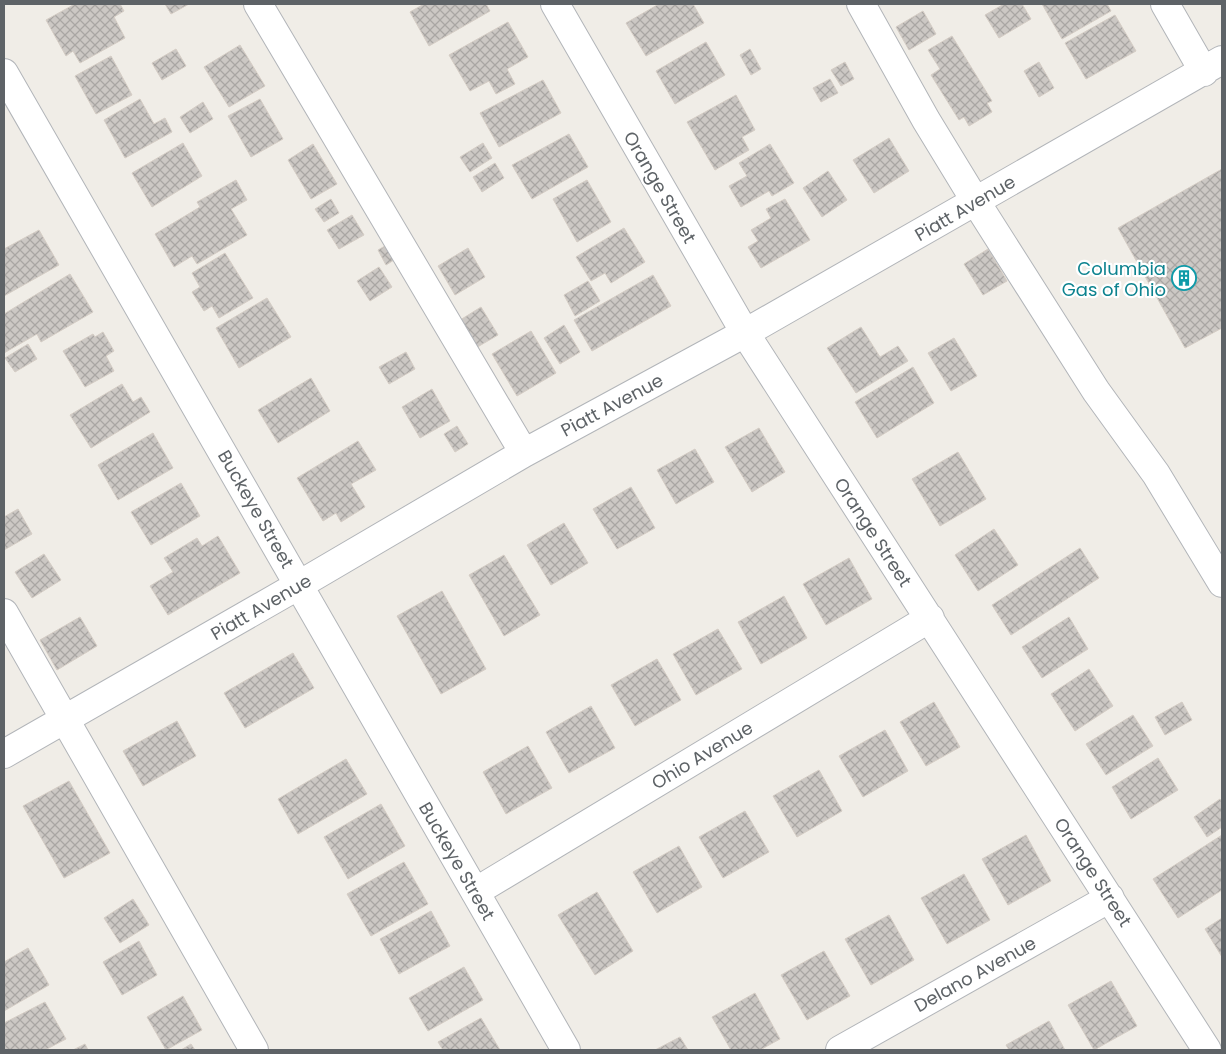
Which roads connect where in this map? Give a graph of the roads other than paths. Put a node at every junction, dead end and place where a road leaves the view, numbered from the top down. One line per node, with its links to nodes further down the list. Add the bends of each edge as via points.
1 (258, 4): 9 (street)
2 (555, 4): 8 (street, Orange Street)
3 (861, 4): 7 (street)
4 (1165, 4): 5 (street)
5 (1213, 66): 7 (street, Piatt Avenue)
6 (4, 73): 11 (street, Buckeye Street)
7 (976, 202): 8 (street, Piatt Avenue); 10 (street, via 1096,391 1156,474)
8 (745, 333): 9 (street, Piatt Avenue); 13 (street, Orange Street)
9 (524, 453): 11 (street, Piatt Avenue)
10 (1222, 583)
11 (299, 585): 14 (street, Piatt Avenue); 16 (street, Buckeye Street)
12 (4, 613): 14 (street)
13 (930, 618): 16 (street, Ohio Avenue); 17 (street, Orange Street)
14 (65, 719): 15 (street, Piatt Avenue); 18 (street)
15 (4, 754)
16 (475, 892): 19 (street, Buckeye Street)
17 (1110, 898): 20 (street, Delano Avenue); 21 (street, Orange Street)
18 (254, 1050)
19 (566, 1050)
20 (840, 1050)
21 (1207, 1050)

